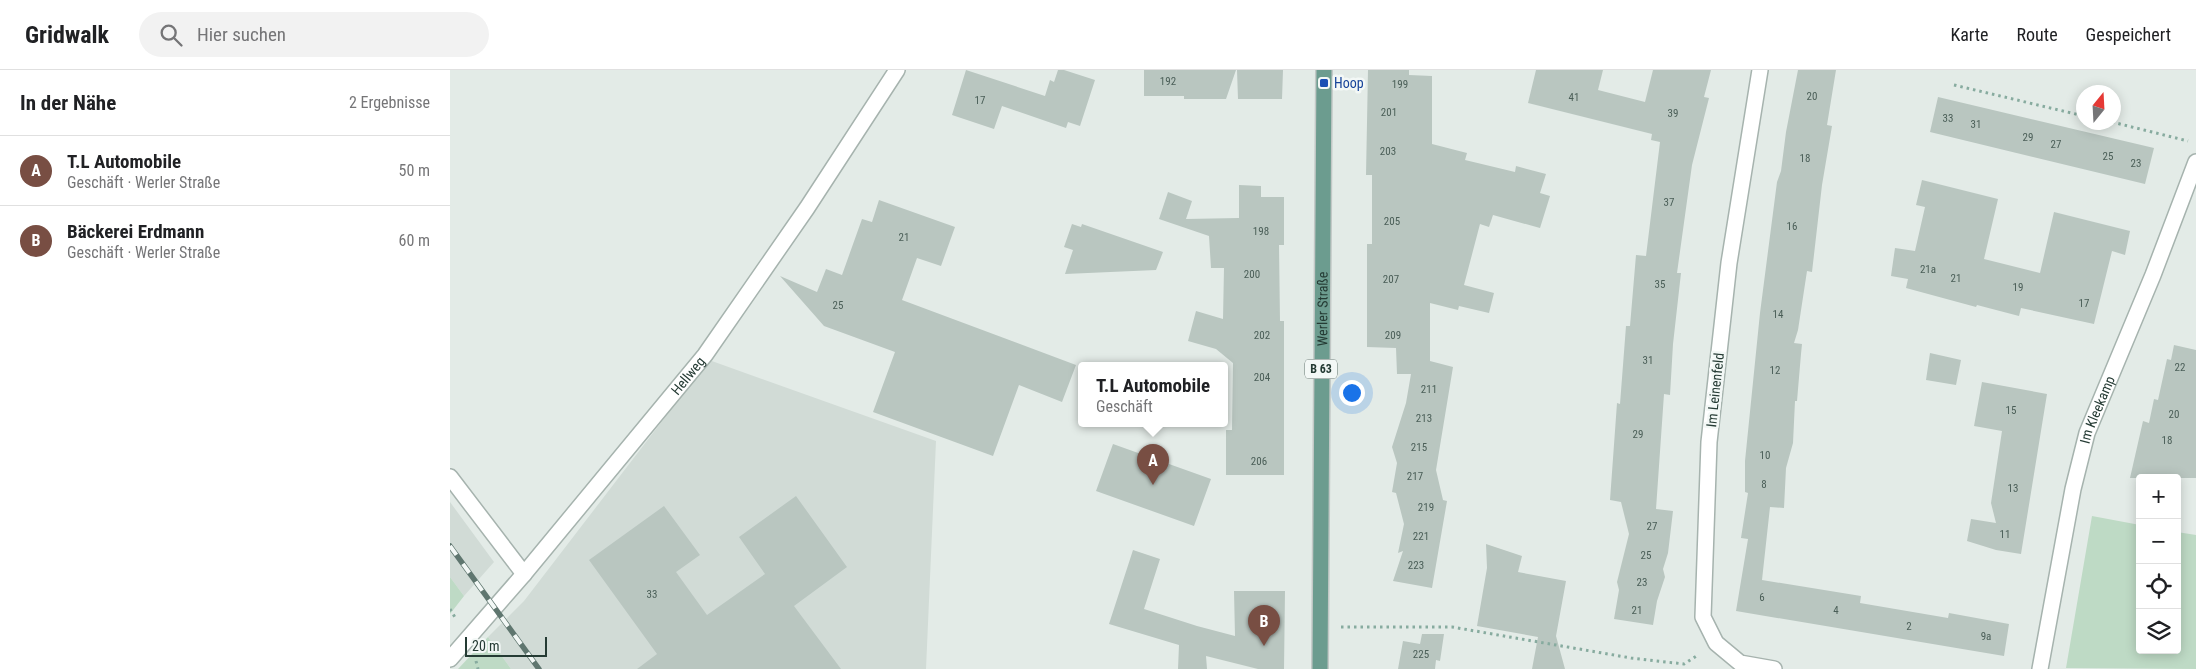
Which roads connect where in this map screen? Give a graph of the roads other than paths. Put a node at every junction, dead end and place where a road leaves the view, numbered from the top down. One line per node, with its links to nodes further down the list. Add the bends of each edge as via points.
1 (897, 70): 6 (street, Hellweg, via 705,355)
2 (1324, 70): 8 (main road, Werler Straße / B 63)
3 (1760, 70): 9 (street, Im Leinenfeld, via 1728,263 1709,442 1703,617 1716,643 1740,663)
4 (2196, 162): 10 (street, Im Kleekamp, via 2087,433 2073,489)
5 (450, 476): 6 (street)
6 (524, 574): 7 (street, Hellweg)
7 (450, 659)
8 (1320, 669)
9 (1774, 669)
10 (2040, 669)

